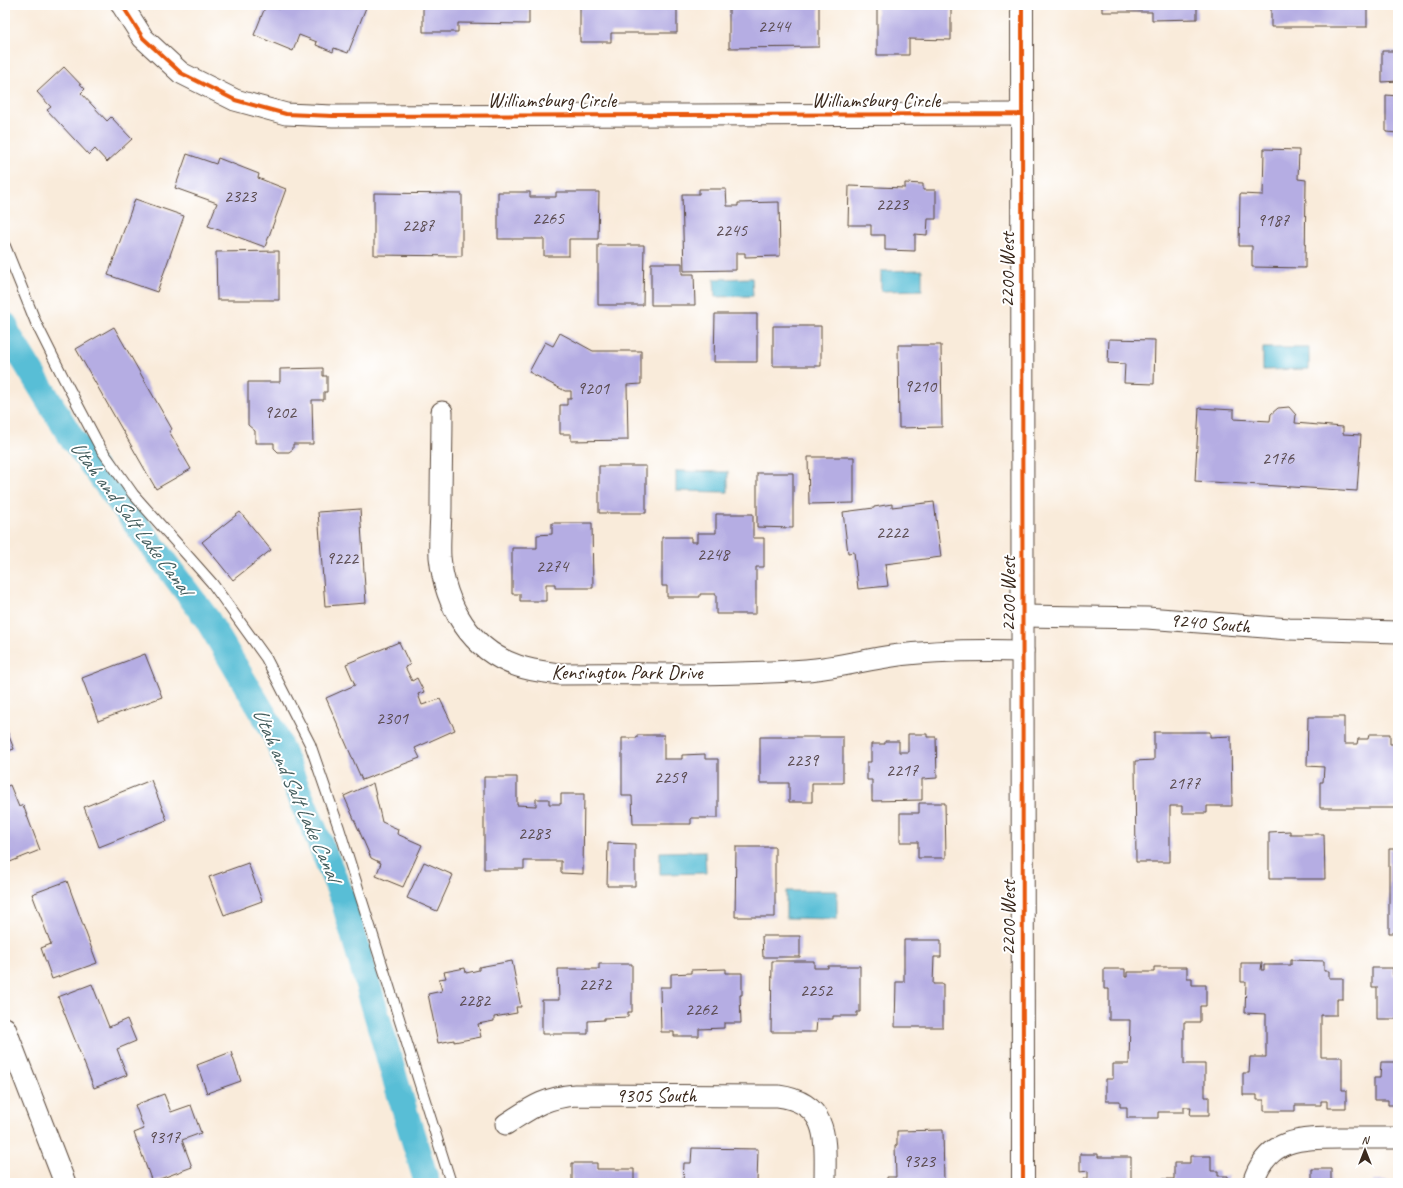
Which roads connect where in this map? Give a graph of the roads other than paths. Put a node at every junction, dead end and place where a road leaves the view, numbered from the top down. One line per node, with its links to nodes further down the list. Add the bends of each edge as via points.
1 (122, 5): 3 (street, Williamsburg Circle, via 143,38 181,73 235,100 286,114)
2 (1022, 5): 3 (street, 2200 West)
3 (1022, 114): 6 (street, 2200 West)
4 (5, 246): 13 (lane, via 36,323 101,449 133,494 212,583 266,658 310,744)
5 (442, 412): 8 (street, Kensington Park Drive, via 440,557 446,590 456,614 474,640 493,655 517,666 560,674 756,672 807,670 926,652)
6 (1023, 616): 7 (street, 9240 South, via 1147,618 1289,630); 8 (street, 2200 West)
7 (1398, 632)
8 (1023, 651): 15 (street, 2200 West)
9 (5, 1028): 12 (street)
10 (506, 1124): 14 (street, 9305 South, via 537,1104 575,1095 790,1097 811,1109 823,1130)
11 (1398, 1138): 16 (street, via 1304,1138 1286,1143 1264,1160)
12 (65, 1183)
13 (451, 1183)
14 (825, 1183)
15 (1023, 1183)
16 (1253, 1183)

